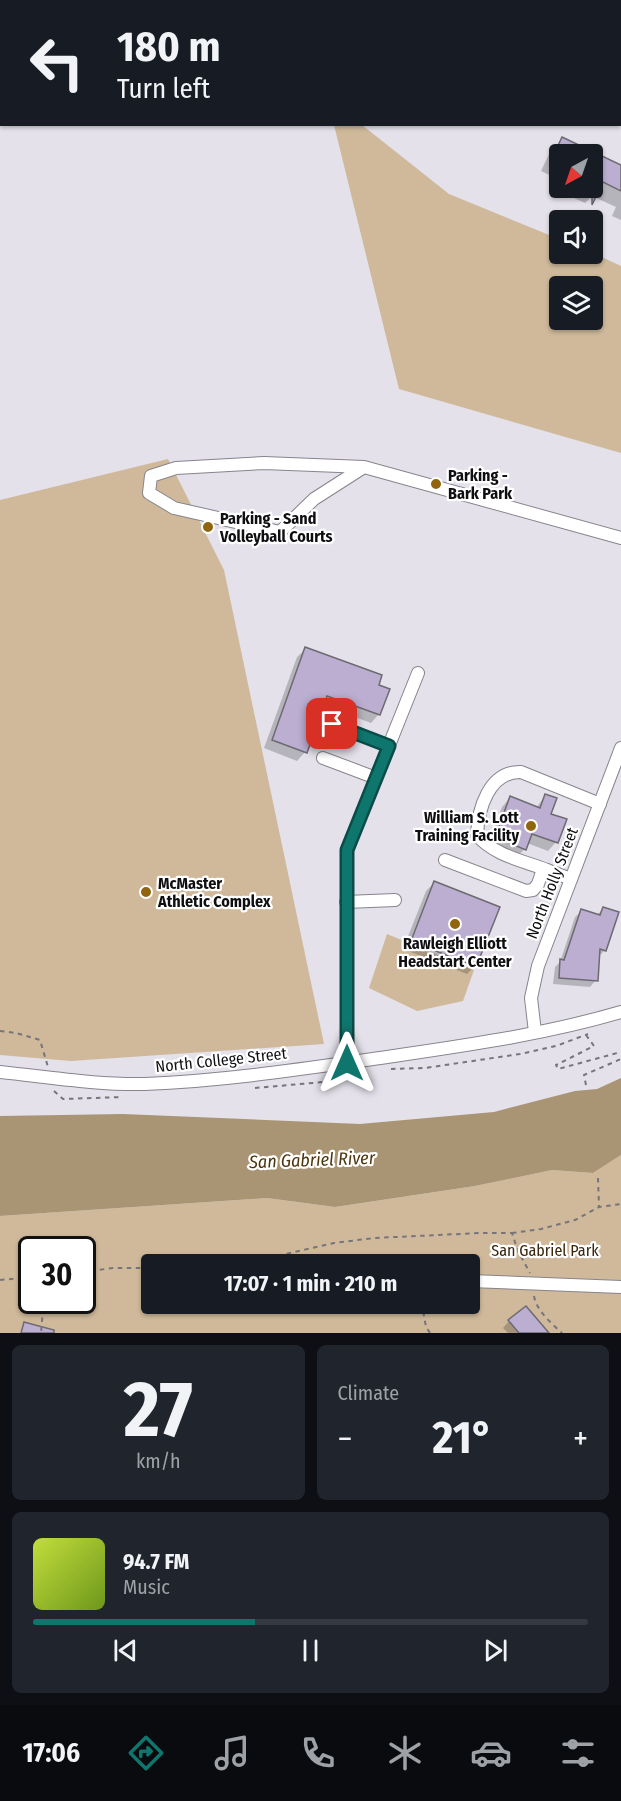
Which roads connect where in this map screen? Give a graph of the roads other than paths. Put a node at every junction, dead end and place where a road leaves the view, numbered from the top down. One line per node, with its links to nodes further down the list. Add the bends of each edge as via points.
1 (364, 468): 1 (street, via 264,463 176,468 151,476 149,493 174,508 280,532 314,499); 2 (street)
2 (621, 538)
3 (418, 673): 5 (street)
4 (332, 724): 5 (street)
5 (389, 746): 8 (street)
6 (621, 748): 9 (street, North Holly Street)
7 (323, 758): 8 (street)
8 (376, 778): 14 (street, via 347,850)
9 (600, 804): 11 (street, via 521,772 510,772 492,786 477,835 494,849); 12 (street, North Holly Street)
10 (444, 860): 11 (street, via 526,891 533,890)
11 (547, 870): 12 (street)
12 (571, 879): 16 (street, North Holly Street, via 538,966 531,998)
13 (395, 900): 14 (street)
14 (346, 902): 17 (street)
15 (621, 1012): 16 (street, North College Street)
16 (535, 1032): 17 (street, North College Street)
17 (347, 1063): 18 (street, North College Street, via 144,1084)
18 (0, 1072)
19 (480, 1281): 20 (street)
20 (621, 1287)

